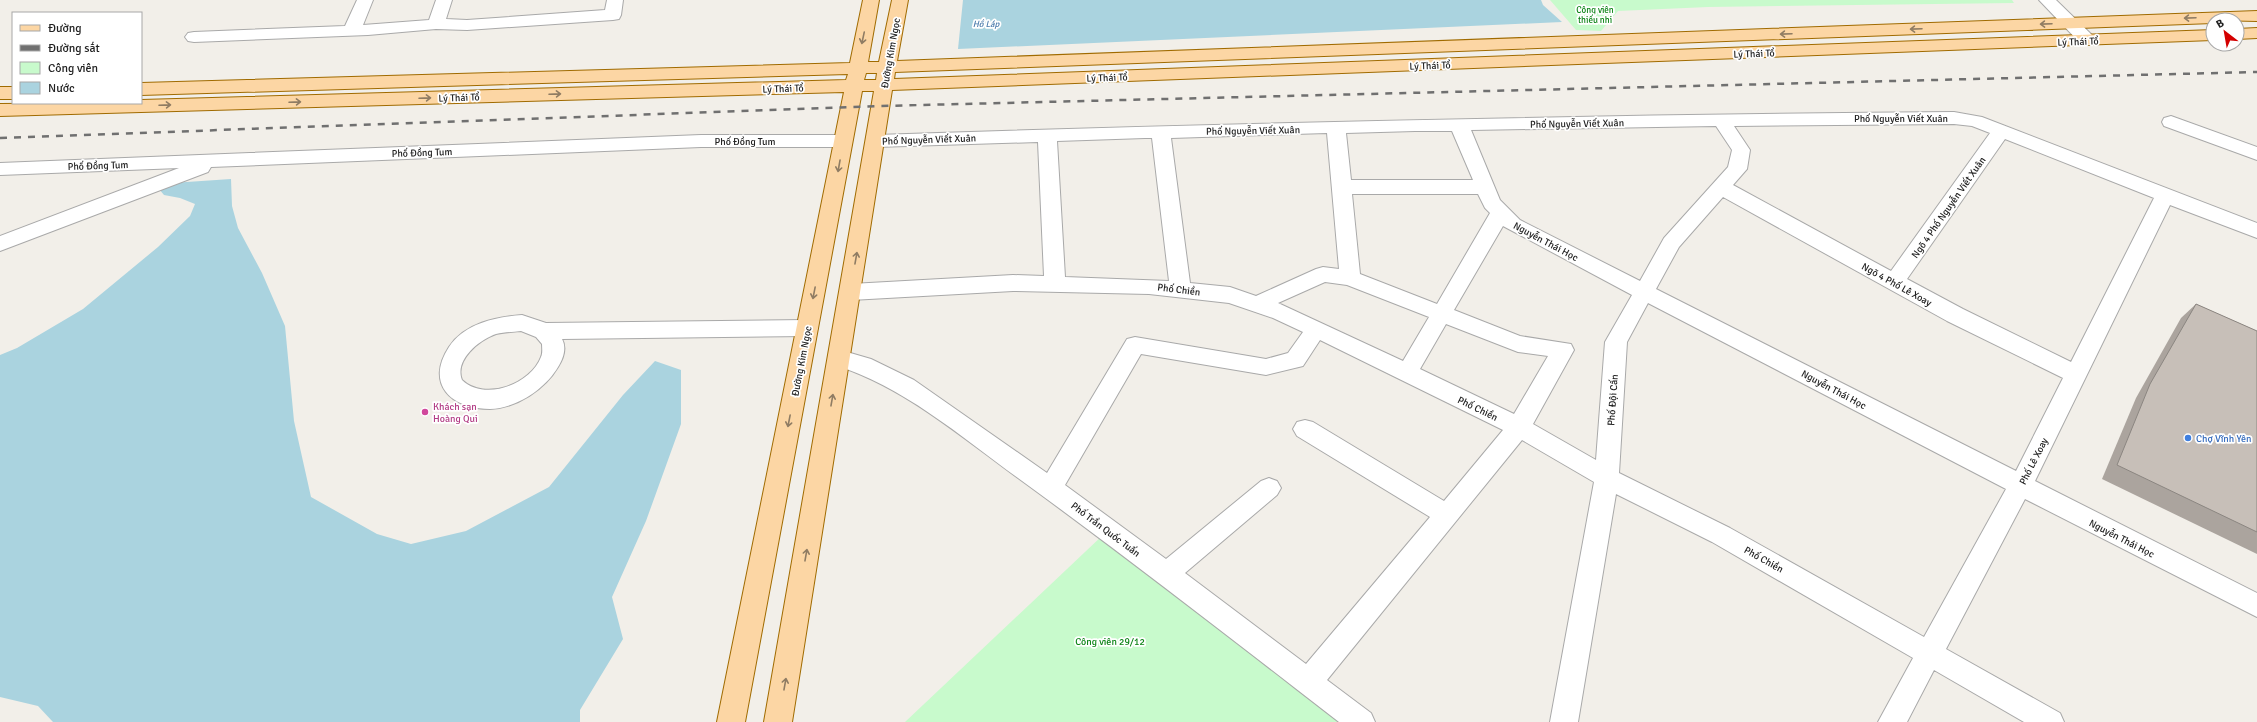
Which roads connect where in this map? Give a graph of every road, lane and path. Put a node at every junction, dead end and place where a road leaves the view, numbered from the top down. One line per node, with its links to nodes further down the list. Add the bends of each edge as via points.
1 (365, 0): 10 (street)
2 (444, 0): 8 (street)
3 (615, 0): 8 (street, via 612,15 467,25)
4 (871, 0): 17 (main road, Đường Kim Ngọc, one-way to 17)
5 (900, 0): 16 (main road, Đường Kim Ngọc)
6 (2047, 0): 9 (street)
7 (2257, 16): 9 (main road, Lý Thái Tổ, one-way to 9)
8 (436, 24): 10 (street)
9 (2071, 24): 15 (street); 16 (main road, Lý Thái Tổ, one-way to 16)
10 (352, 30): 14 (street)
11 (2245, 34): 12 (main road)
12 (2257, 34)
13 (2205, 35): 15 (main road, Lý Thái Tổ)
14 (194, 37)
15 (2088, 41): 16 (main road, Lý Thái Tổ)
16 (886, 76): 17 (main road, Lý Thái Tổ); 30 (main road, Đường Kim Ngọc)
17 (856, 77): 18 (main road, Lý Thái Tổ); 21 (main road, Lý Thái Tổ, one-way to 17); 29 (main road, Đường Kim Ngọc)
18 (142, 89)
19 (0, 93): 20 (main road)
20 (12, 93)
21 (0, 110)
22 (1721, 120): 24 (street, Phố Nguyễn Viết Xuân); 26 (street, Phố Nguyễn Viết Xuân, via 1954,118 1975,121); 36 (street, Phố Đội Cấn, via 1741,150 1737,169)
23 (2171, 122): 31 (street)
24 (1459, 125): 25 (street, Phố Nguyễn Viết Xuân); 35 (street, Nguyễn Thái Học)
25 (1336, 128): 27 (street, Phố Nguyễn Viết Xuân); 34 (street)
26 (2001, 131): 37 (street, Phố Nguyễn Viết Xuân); 42 (street, Ngõ 4 Phố Nguyễn Viết Xuân)
27 (1161, 132): 28 (street, Phố Nguyễn Viết Xuân); 44 (street)
28 (1047, 134): 30 (street, Phố Nguyễn Viết Xuân); 43 (street)
29 (843, 141): 32 (street, Phố Đồng Tum, via 701,141); 49 (main road, Đường Kim Ngọc, one-way to 49)
30 (876, 141): 46 (main road, Đường Kim Ngọc, one-way to 30)
31 (2257, 154)
32 (218, 160): 33 (street, Phố Đồng Tum); 40 (street)
33 (0, 169)
34 (1342, 187): 35 (street); 41 (street)
35 (1485, 187): 38 (street, Nguyễn Thái Học, via 1492,203)
36 (1721, 187): 42 (street, Ngõ 4 Phố Lê Xoay); 45 (street, Phố Đội Cấn, via 1671,243)
37 (2165, 196): 39 (street, Phố Nguyễn Viết Xuân); 54 (street, Phố Lê Xoay)
38 (1501, 212): 45 (street, Nguyễn Thái Học, via 1513,224); 48 (street)
39 (2257, 231)
40 (0, 244)
41 (1350, 278): 47 (street, via 1323,274); 48 (street)
42 (1894, 282): 54 (street, Ngõ 4 Phố Lê Xoay)
43 (1055, 284): 44 (street, Phố Chiền, via 1149,286); 46 (street, Phố Chiền, via 1013,283)
44 (1180, 290): 47 (street, Phố Chiền, via 1230,295)
45 (1644, 291): 57 (street, Phố Đội Cấn, via 1616,342); 58 (street, Nguyễn Thái Học)
46 (850, 292): 52 (main road, Đường Kim Ngọc)
47 (1258, 304): 50 (street, Phố Chiền)
48 (1441, 313): 53 (street); 55 (street, via 1518,344 1563,350)
49 (808, 328): 51 (street); 66 (main road, Đường Kim Ngọc, one-way to 66)
50 (1316, 329): 53 (street, Phố Chiền); 59 (street, via 1295,360 1266,368 1134,345)
51 (546, 331): 51 (street, via 536,325 522,323 490,328 475,335 461,346 452,359 448,373 452,384 461,394 475,399 511,395 529,386 543,375 555,351 553,340)
52 (840, 358): 59 (street, Phố Trần Quốc Tuấn, via 873,368 901,382); 67 (main road, Đường Kim Ngọc, one-way to 52)
53 (1406, 373): 55 (street, Phố Chiền)
54 (2076, 375): 58 (street, Phố Lê Xoay)
55 (1519, 427): 57 (street, Phố Chiền); 61 (street)
56 (1305, 429): 61 (street)
57 (1607, 478): 64 (street, Phố Chiền, via 1721,535); 69 (street, Phố Đội Cấn)
58 (2020, 486): 63 (street, Nguyễn Thái Học); 64 (street, Phố Lê Xoay)
59 (1051, 488): 62 (street, Phố Trần Quốc Tuấn)
60 (1269, 488): 62 (street)
61 (1446, 515): 65 (street)
62 (1166, 574): 65 (street, Phố Trần Quốc Tuấn)
63 (2257, 606)
64 (1930, 652): 70 (street, Phố Lê Xoay); 71 (street, Phố Chiền)
65 (1308, 682): 68 (street, Phố Trần Quốc Tuấn)
66 (730, 722)
67 (778, 722)
68 (1361, 722)
69 (1564, 722)
70 (1892, 722)
71 (2050, 722)

